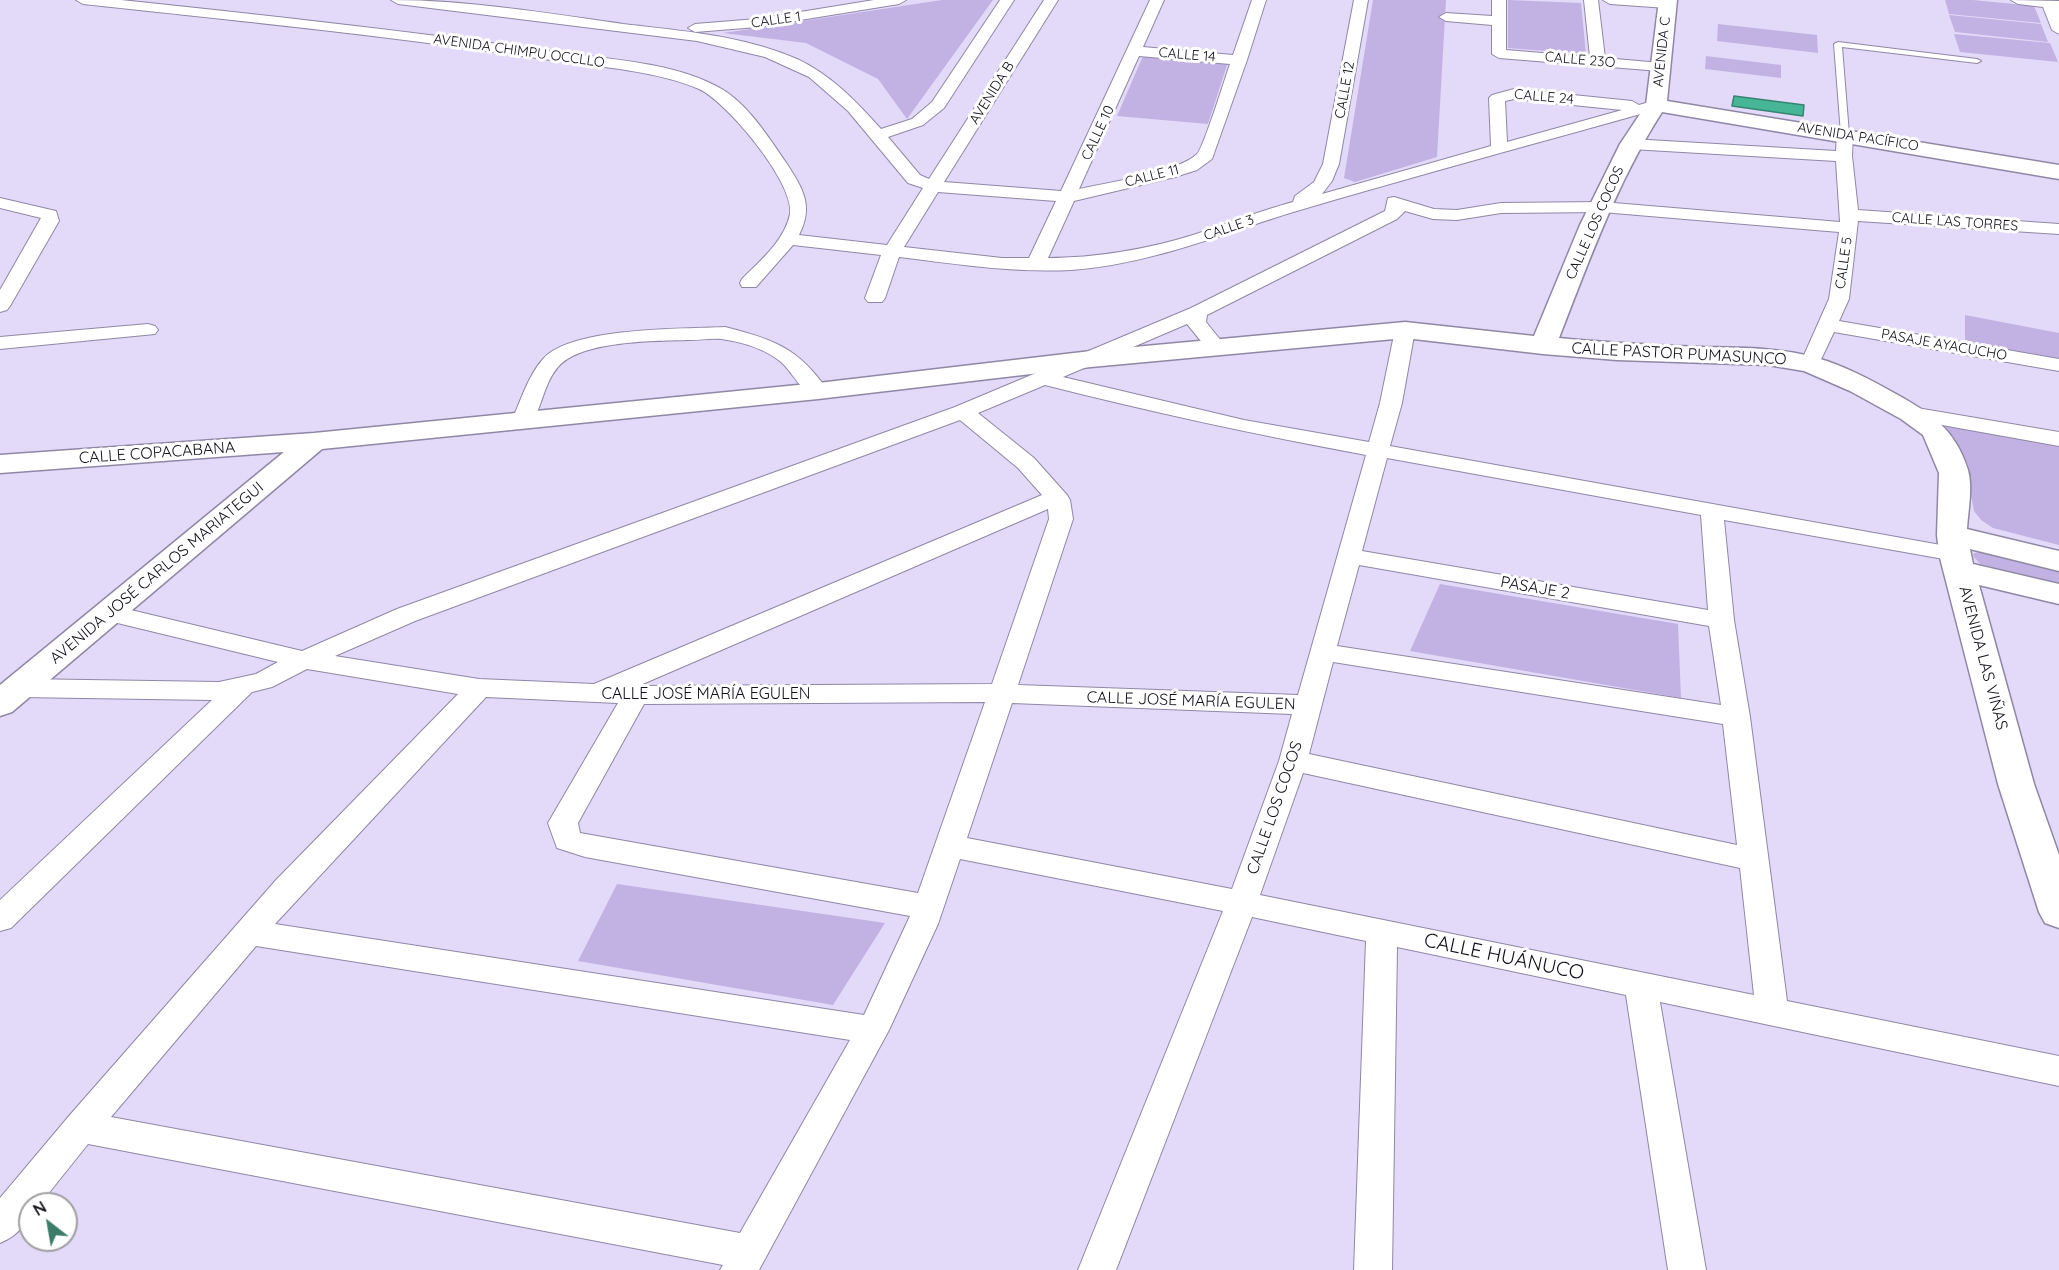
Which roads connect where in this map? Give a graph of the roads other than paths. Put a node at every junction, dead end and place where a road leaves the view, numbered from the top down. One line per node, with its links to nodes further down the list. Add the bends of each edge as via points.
1 (83, 0): 43 (street, AVENIDA CHIMPU OCCLLO, via 402,34 672,74 717,92 731,103 774,157 794,189 800,210)
2 (398, 0): 16 (street)
3 (507, 0): 16 (street)
4 (899, 0): 20 (street, CALLE 1, via 757,23)
5 (1007, 0): 28 (street, via 929,116 899,130)
6 (1051, 0): 34 (street, AVENIDA B)
7 (1157, 0): 21 (street, CALLE 10)
8 (1259, 0): 22 (street, CALLE 11)
9 (1361, 0): 33 (street, CALLE 12)
10 (1499, 0): 18 (street)
11 (1591, 0): 24 (street)
12 (1610, 0): 14 (street)
13 (2018, 0): 15 (street)
14 (1668, 2): 25 (street, AVENIDA C)
15 (2052, 3): 19 (street)
16 (488, 9): 20 (street)
17 (1446, 17): 18 (street)
18 (1499, 21): 24 (street, CALLE 23O, via 1499,54)
19 (2059, 30)
20 (653, 32): 28 (street, via 730,43 780,56 832,86)
21 (1135, 51): 22 (street, CALLE 14); 36 (street, CALLE 10)
22 (1240, 60): 36 (street, CALLE 11, via 1206,155 1191,166 1169,173)
23 (1977, 61): 27 (lane, via 1838,44)
24 (1598, 62): 25 (street, CALLE 23O)
25 (1660, 67): 26 (street, AVENIDA C)
26 (1650, 106): 27 (street, AVENIDA PACÍFICO); 29 (street, CALLE LOS COCOS); 30 (street, CALLE 3); 30 (street, CALLE 24, via 1503,95 1497,98)
27 (1845, 134): 31 (street, CALLE 5); 32 (street, AVENIDA PACÍFICO)
28 (875, 135): 34 (street, via 914,179)
29 (1631, 144): 31 (street); 39 (street, CALLE LOS COCOS)
30 (1499, 150): 35 (street, CALLE 3)
31 (1844, 156): 41 (street, CALLE 5)
32 (2059, 172)
33 (1327, 180): 35 (street); 40 (street)
34 (933, 186): 36 (street, CALLE 11); 44 (street)
35 (1360, 188): 37 (street, CALLE LAS TORRES); 40 (street, CALLE 3)
36 (1068, 196): 45 (street, CALLE 10)
37 (1395, 202): 39 (street, CALLE LAS TORRES, via 1433,214 1457,215 1501,208); 49 (street, via 1396,210 1391,215)
38 (0, 203): 48 (street, via 50,215)
39 (1602, 207): 41 (street, CALLE LAS TORRES); 54 (street, CALLE LOS COCOS)
40 (1283, 210): 45 (street, CALLE 3, via 1150,251 1072,264)
41 (1849, 222): 42 (street, CALLE LAS TORRES); 50 (street, CALLE 5, via 1839,299)
42 (2059, 230)
43 (789, 239): 44 (street, CALLE 3); 46 (street, AVENIDA CHIMPU OCCLLO)
44 (892, 251): 45 (street, CALLE 3, via 1002,264); 47 (street)
45 (1036, 264)
46 (749, 283)
47 (875, 298)
48 (0, 306)
49 (1198, 312): 55 (street, via 1196,322); 56 (street)
50 (1829, 325): 57 (street, CALLE 5); 58 (street, PASAJE AYACUCHO)
51 (148, 330): 53 (street)
52 (1405, 330): 54 (street, CALLE PASTOR PUMASUNCO); 55 (street, CALLE PASTOR PUMASUNCO); 66 (street, CALLE LOS COCOS)
53 (0, 343)
54 (1543, 346): 57 (street, CALLE PASTOR PUMASUNCO, via 1768,357)
55 (1216, 347): 56 (street, CALLE PASTOR PUMASUNCO)
56 (1090, 359): 59 (street); 60 (street, CALLE PASTOR PUMASUNCO)
57 (1810, 364): 62 (street, CALLE PASTOR PUMASUNCO)
58 (2059, 365)
59 (1044, 378): 61 (street); 66 (street, via 1180,412)
60 (818, 391): 63 (street, CALLE COPACABANA); 63 (street, via 788,357 743,336 725,333 599,341 551,361)
61 (963, 412): 68 (street, via 1026,463); 77 (street, via 406,615)
62 (1911, 413): 64 (street); 70 (street, AVENIDA LAS VIÑAS, via 1934,430 1954,473)
63 (523, 420): 65 (street, CALLE COPACABANA)
64 (2059, 439)
65 (314, 441): 67 (street, CALLE COPACABANA); 74 (street, AVENIDA JOSÉ CARLOS MARIATEGUI)
66 (1378, 450): 69 (street); 71 (street, CALLE LOS COCOS)
67 (0, 464)
68 (1056, 497): 80 (street, via 1061,519); 81 (street)
69 (1712, 510): 70 (street); 75 (street)
70 (1955, 553): 72 (street); 73 (street); 91 (street, AVENIDA LAS VIÑAS, via 2016,784)
71 (1349, 556): 75 (street, PASAJE 2); 76 (street, CALLE LOS COCOS)
72 (2059, 561)
73 (2059, 594)
74 (110, 613): 77 (street, CALLE JOSÉ MARÍA EGULEN); 83 (street, AVENIDA JOSÉ CARLOS MARIATEGUI)
75 (1721, 620): 85 (street)
76 (1323, 652): 84 (street, CALLE LOS COCOS); 85 (street)
77 (304, 660): 78 (street); 79 (street, CALLE JOSÉ MARÍA EGULEN)
78 (242, 687): 83 (street, via 219,691); 92 (street)
79 (479, 688): 81 (street, CALLE JOSÉ MARÍA EGULEN); 93 (street)
80 (1000, 693): 82 (street, CALLE JOSÉ MARÍA EGULEN); 84 (street, CALLE JOSÉ MARÍA EGULEN); 87 (street)
81 (596, 694): 82 (street, CALLE JOSÉ MARÍA EGULEN)
82 (636, 695): 90 (street, via 563,823 567,840)
83 (10, 696)
84 (1309, 705): 86 (street, CALLE LOS COCOS)
85 (1736, 717): 88 (street)
86 (1293, 761): 88 (street); 89 (street, CALLE LOS COCOS)
87 (949, 846): 89 (street, CALLE HUÁNUCO); 90 (street)
88 (1754, 860): 96 (street)
89 (1242, 903): 94 (street, CALLE HUÁNUCO); 102 (street, CALLE LOS COCOS)
90 (929, 907): 97 (street)
91 (2059, 912)
92 (0, 919)
93 (249, 932): 97 (street); 99 (street)
94 (1382, 932): 95 (street, CALLE HUÁNUCO); 103 (street)
95 (1641, 986): 96 (street, CALLE HUÁNUCO); 104 (street)
96 (1772, 1012): 98 (street, CALLE HUÁNUCO)
97 (873, 1030): 101 (street)
98 (2059, 1071)
99 (81, 1127): 100 (street); 101 (street)
100 (0, 1226)
101 (744, 1261)
102 (1097, 1270)
103 (1372, 1270)
104 (1687, 1270)

